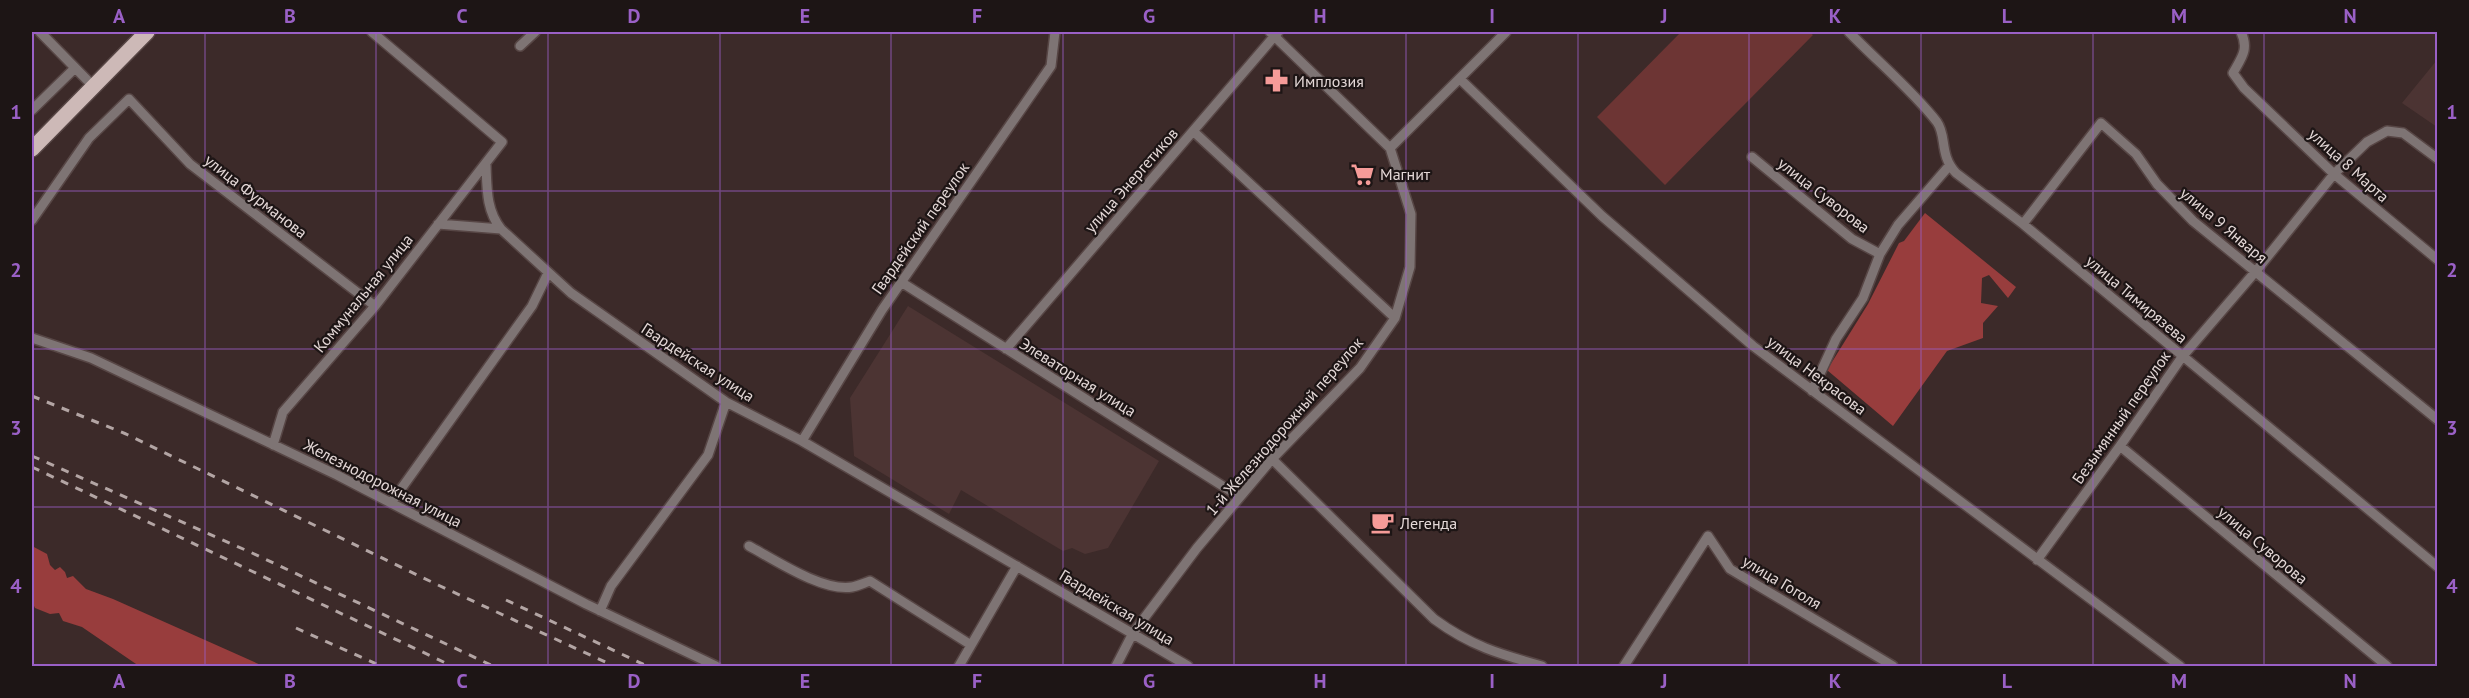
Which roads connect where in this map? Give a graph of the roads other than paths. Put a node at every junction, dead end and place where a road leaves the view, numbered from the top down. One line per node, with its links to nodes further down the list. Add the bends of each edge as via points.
1 (40, 32): 11 (street)
2 (147, 32): 13 (main road)
3 (372, 32): 20 (street, via 502,142)
4 (535, 32): 10 (street)
5 (1055, 32): 31 (street, Гвардейский переулок, via 1051,66)
6 (1506, 32): 12 (street)
7 (1849, 32): 21 (street, via 1939,125)
8 (2241, 32): 22 (street, улица 8 Марта, via 2246,49 2233,73)
9 (1274, 33): 15 (street, улица Энергетиков); 16 (street)
10 (520, 46)
11 (75, 68): 13 (street); 14 (street)
12 (1460, 79): 16 (street); 37 (street, улица Некрасова, via 1602,216 1753,346)
13 (93, 86): 17 (main road)
14 (32, 110)
15 (1193, 131): 33 (street); 35 (street, улица Энергетиков)
16 (1390, 148): 33 (street, 1-й Железнодорожный переулок, via 1411,214 1410,267)
17 (32, 149)
18 (1752, 157): 27 (street, улица Суворова, via 1852,239)
19 (2438, 159): 22 (street, Безымянный переулок, via 2403,133 2386,131)
20 (486, 165): 24 (street, Коммунальная улица); 26 (street, Гвардейская улица, via 488,203 492,218)
21 (1949, 166): 25 (street, улица Тимирязева); 27 (street, via 1898,225)
22 (2334, 174): 28 (street, улица 8 Марта); 29 (street, Безымянный переулок)
23 (32, 220): 32 (street, улица Фурманова, via 89,138 129,99 190,164)
24 (438, 224): 26 (street); 32 (street, Коммунальная улица)
25 (2023, 224): 29 (street, улица 9 Января, via 2101,123 2136,154 2174,203); 36 (street, улица Тимирязева)
26 (501, 229): 30 (street, Гвардейская улица)
27 (1880, 254): 37 (street, via 1863,298 1836,339)
28 (2438, 260)
29 (2256, 271): 36 (street, Безымянный переулок); 39 (street, улица 9 Января)
30 (548, 273): 38 (street, Гвардейская улица, via 571,294); 45 (street, via 532,306)
31 (901, 282): 35 (street, Элеваторная улица); 40 (street, Гвардейский переулок)
32 (375, 306): 41 (street, Коммунальная улица, via 283,412)
33 (1395, 318): 43 (street, 1-й Железнодорожный переулок, via 1360,368)
34 (32, 338): 41 (street, Железнодорожная улица, via 91,358)
35 (1006, 349): 44 (street, Элеваторная улица)
36 (2182, 357): 42 (street, Безымянный переулок); 49 (street, улица Тимирязева)
37 (1812, 391): 47 (street, улица Некрасова)
38 (726, 402): 40 (street, Гвардейская улица); 50 (street, via 708,455 611,586)
39 (2438, 420)
40 (802, 441): 48 (street, Гвардейская улица)
41 (273, 445): 45 (street, Железнодорожная улица)
42 (2120, 446): 47 (street, Безымянный переулок); 61 (street, улица Суворова)
43 (1272, 459): 44 (street, 1-й Железнодорожный переулок); 57 (street, via 1434,619 1458,637 1486,650)
44 (1240, 497): 51 (street, 1-й Железнодорожный переулок)
45 (391, 503): 50 (street, Железнодорожная улица)
46 (749, 546): 52 (street, via 831,586 851,588 870,581)
47 (2037, 560): 60 (street, улица Некрасова)
48 (1017, 566): 51 (street, Гвардейская улица); 52 (street)
49 (2438, 567)
50 (600, 611): 53 (street, Железнодорожная улица)
51 (1133, 633): 55 (street, 1-й Железнодорожный переулок); 56 (street, Гвардейская улица)
52 (971, 645): 54 (street)
53 (716, 666)
54 (959, 666)
55 (1116, 666)
56 (1188, 666)
57 (1542, 666)
58 (1624, 666): 59 (street, улица Гоголя, via 1708,536 1730,569)
59 (1893, 666)
60 (2180, 666)
61 (2387, 666)

